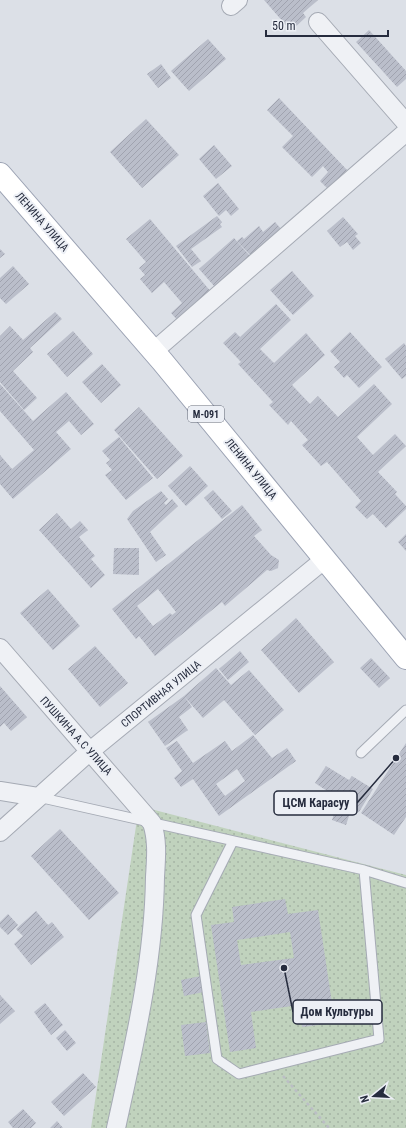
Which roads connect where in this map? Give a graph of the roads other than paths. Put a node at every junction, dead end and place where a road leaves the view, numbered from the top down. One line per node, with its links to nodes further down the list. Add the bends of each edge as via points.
1 (318, 22): 2 (street)
2 (406, 123)
3 (406, 132): 5 (street)
4 (0, 174): 5 (main road, ЛЕНИНА УЛИЦА / М-091)
5 (154, 351): 6 (main road, ЛЕНИНА УЛИЦА / М-091)
6 (325, 559): 8 (main road, ЛЕНИНА УЛИЦА / М-091); 10 (street, СПОРТИВНАЯ УЛИЦА)
7 (0, 648): 10 (street, ПУШКИНА А.С УЛИЦА)
8 (406, 658)
9 (406, 710): 11 (lane)
10 (89, 752): 13 (street, СПОРТИВНАЯ УЛИЦА); 14 (street, ПУШКИНА А.С УЛИЦА)
11 (361, 753)
12 (0, 791): 13 (street)
13 (38, 798): 14 (lane); 15 (street, СПОРТИВНАЯ УЛИЦА)
14 (152, 823): 16 (lane); 19 (street, via 156,836 155,900 146,974)
15 (0, 832)
16 (233, 841): 17 (lane); 17 (lane, via 196,915 217,1059 239,1074 379,1039)
17 (364, 870): 18 (lane)
18 (406, 883)
19 (116, 1128)

